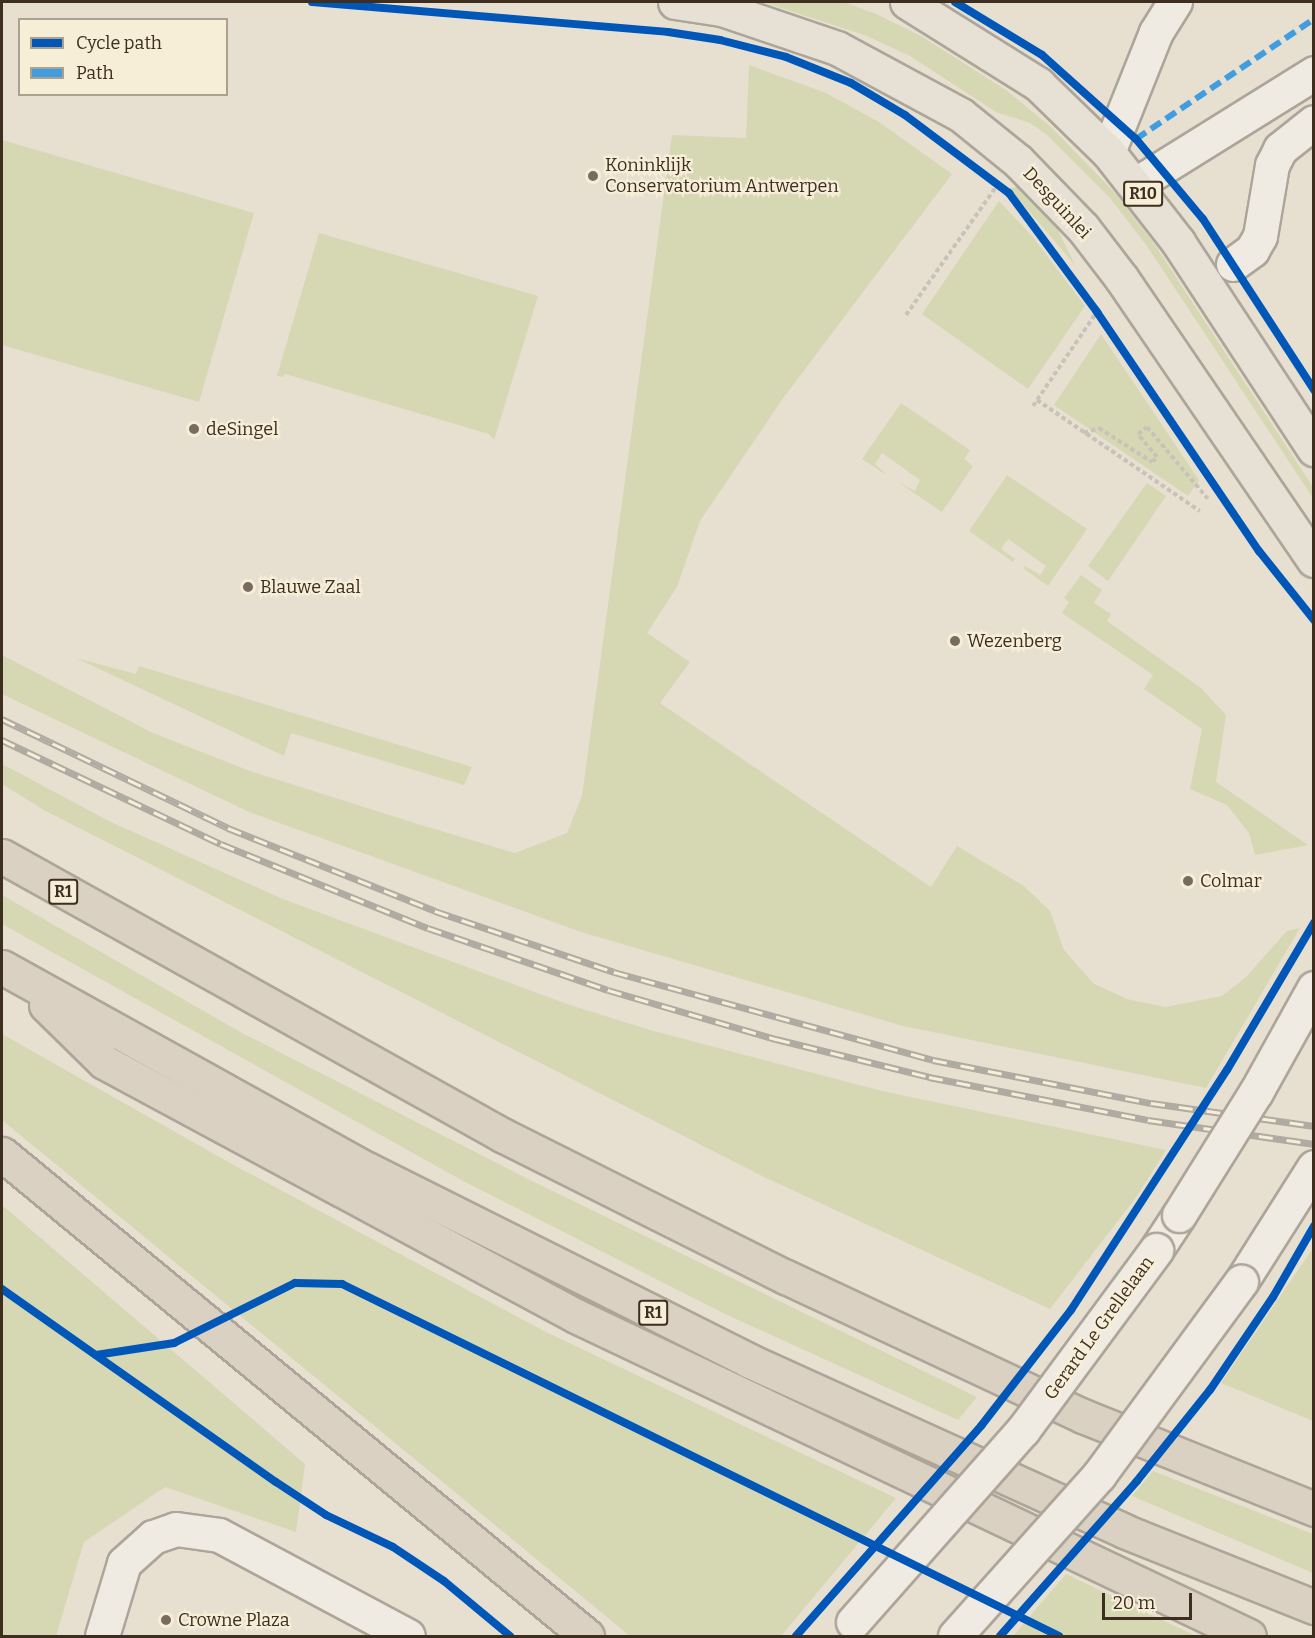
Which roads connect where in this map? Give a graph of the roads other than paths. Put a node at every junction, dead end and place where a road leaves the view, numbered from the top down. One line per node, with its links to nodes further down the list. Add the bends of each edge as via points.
1 (675, 2): 10 (main road, Desguinlei, via 722,9 837,48 961,116 1018,161 1083,228 1122,279)
2 (907, 2): 6 (main road, R10, via 1038,84)
3 (1175, 2): 6 (street, via 1156,32)
4 (1314, 73): 7 (street)
5 (1314, 122): 8 (street, via 1280,149 1272,165 1260,236 1252,250)
6 (1108, 152): 7 (main road, R10)
7 (1136, 184): 9 (main road, R10)
8 (1233, 264)
9 (1314, 449)
10 (1314, 560)
11 (2, 856): 16 (highway, R1, via 504,1136 786,1278 1083,1416)
12 (8, 971): 17 (highway, R1, via 367,1169 750,1361 1124,1531); 23 (highway, via 104,1062 534,1293)
13 (1314, 988): 18 (street, Gerard Le Grellelaan, bridge, via 1256,1092 1156,1250 1023,1430)
14 (2, 1154): 21 (highway)
15 (1314, 1167): 22 (street, bridge, via 1241,1282 1099,1475)
16 (1314, 1509)
17 (1314, 1606)
18 (847, 1629)
19 (102, 1636): 20 (street, via 124,1563 153,1537 176,1529 219,1535)
20 (408, 1636)
21 (587, 1636)
22 (955, 1636)
23 (1249, 1636)

